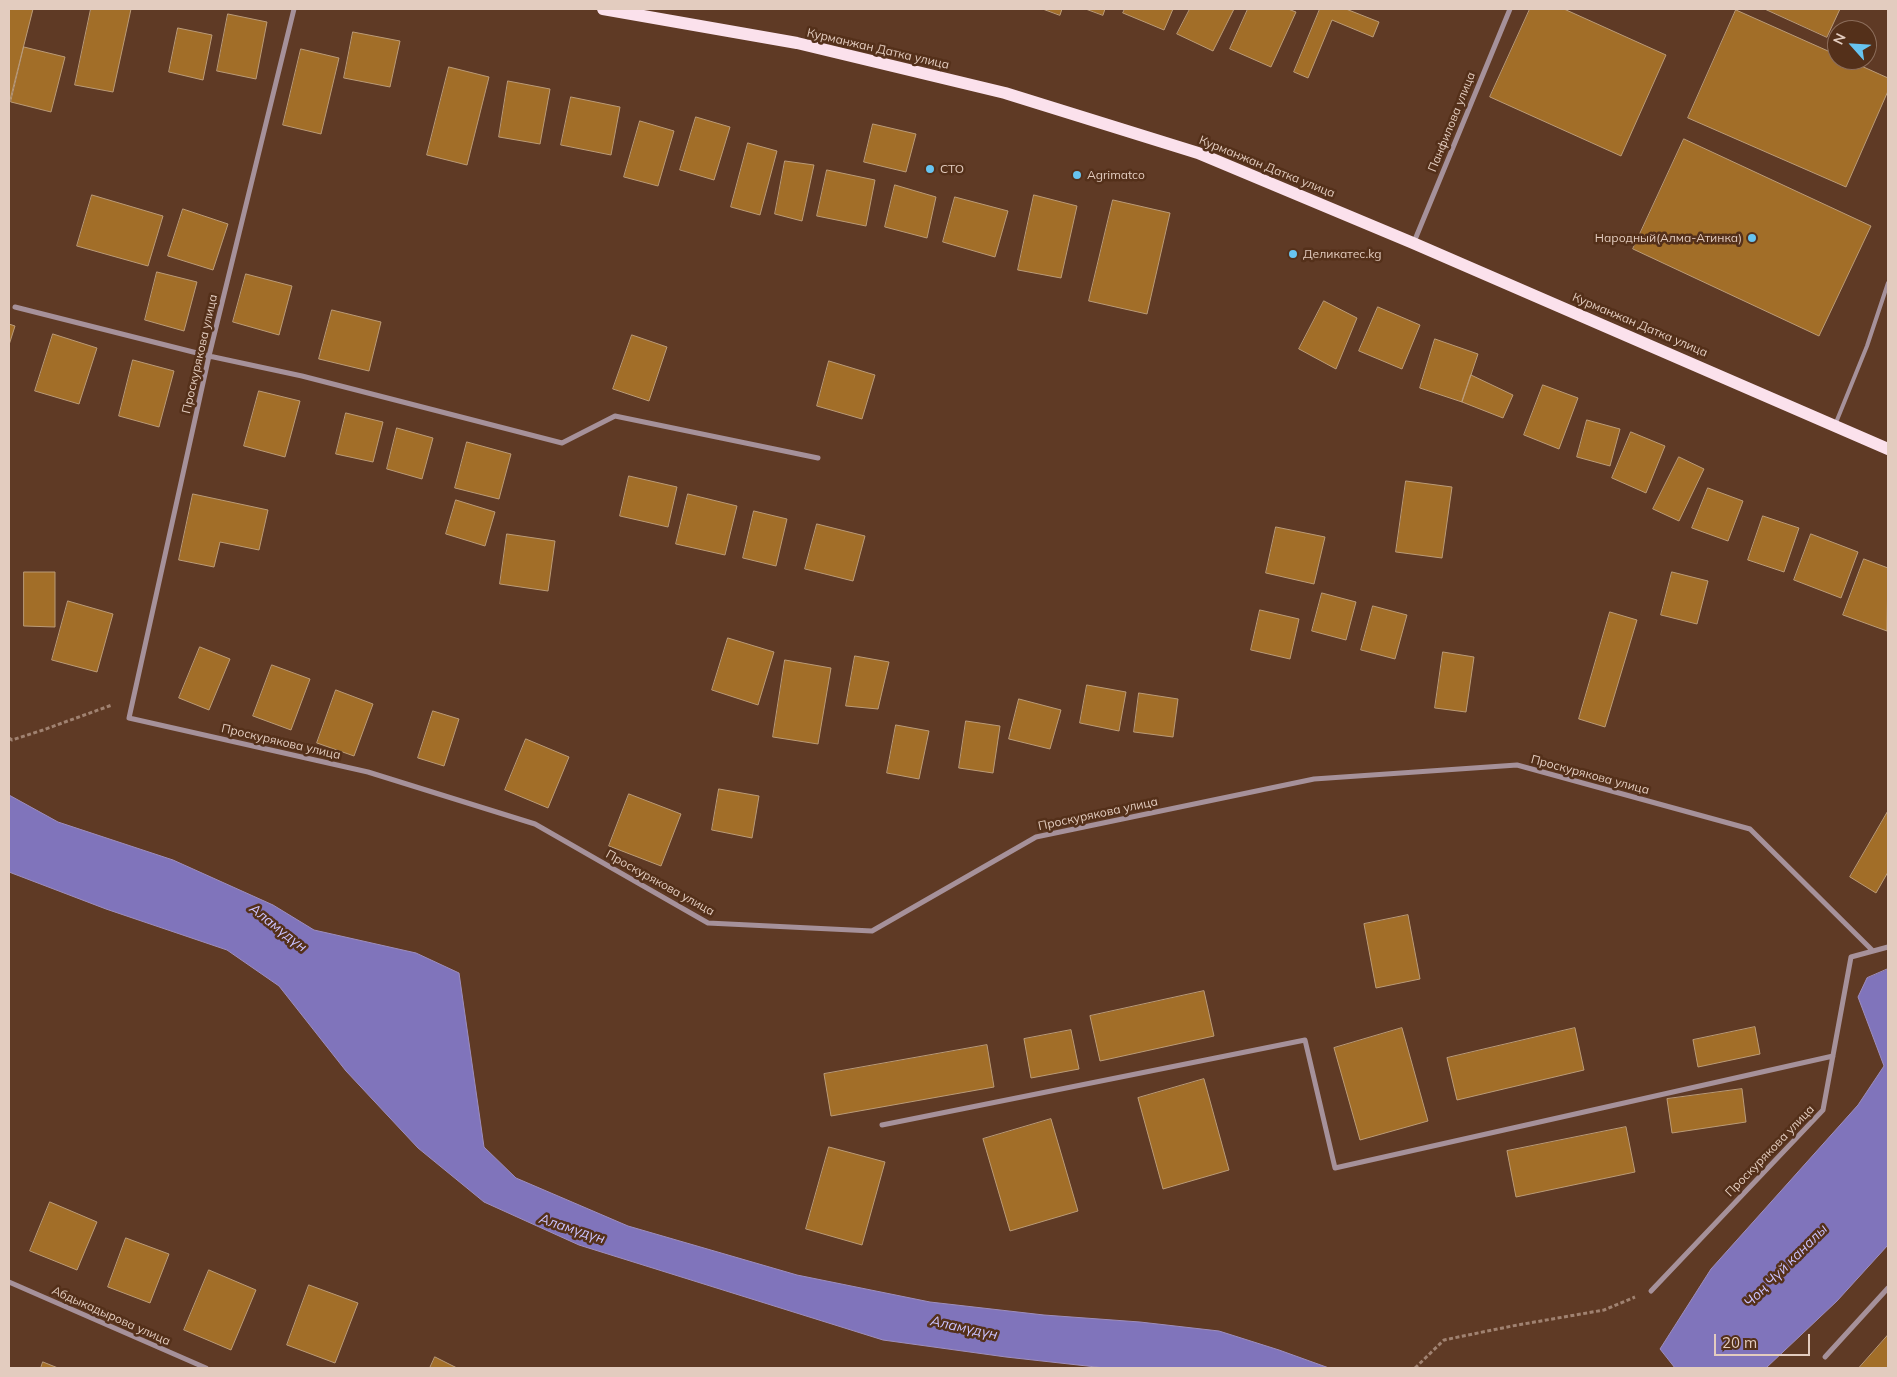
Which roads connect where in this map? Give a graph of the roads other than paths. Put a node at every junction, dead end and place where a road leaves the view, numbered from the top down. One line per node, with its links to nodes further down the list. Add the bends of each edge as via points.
1 (294, 9): 7 (street, Проскурякова улица)
2 (603, 9): 4 (main road, Курманжан Датка улица, via 797,44 1005,93 1198,153)
3 (1510, 9): 4 (street, Панфилова улица)
4 (1413, 243): 8 (main road, Курманжан Датка улица)
5 (1888, 283): 8 (lane)
6 (15, 307): 7 (street)
7 (209, 356): 10 (street, via 302,376 562,443 615,416); 12 (street, Проскурякова улица, via 129,718 368,772 535,824 708,924 872,931 1036,837 1314,779 1517,765 1750,829)
8 (1835, 425): 9 (main road, Курманжан Датка улица)
9 (1888, 449)
10 (818, 458)
11 (1888, 947): 12 (street, Проскурякова улица)
12 (1873, 951): 13 (street, Проскурякова улица, via 1851,957)
13 (1833, 1056): 14 (street, via 1335,1168 1305,1040); 17 (street, Проскурякова улица, via 1824,1110)
14 (882, 1125)
15 (9, 1282): 19 (street, Абдыкадырова улица)
16 (1888, 1288): 18 (street)
17 (1651, 1291)
18 (1825, 1357)
19 (206, 1368)

